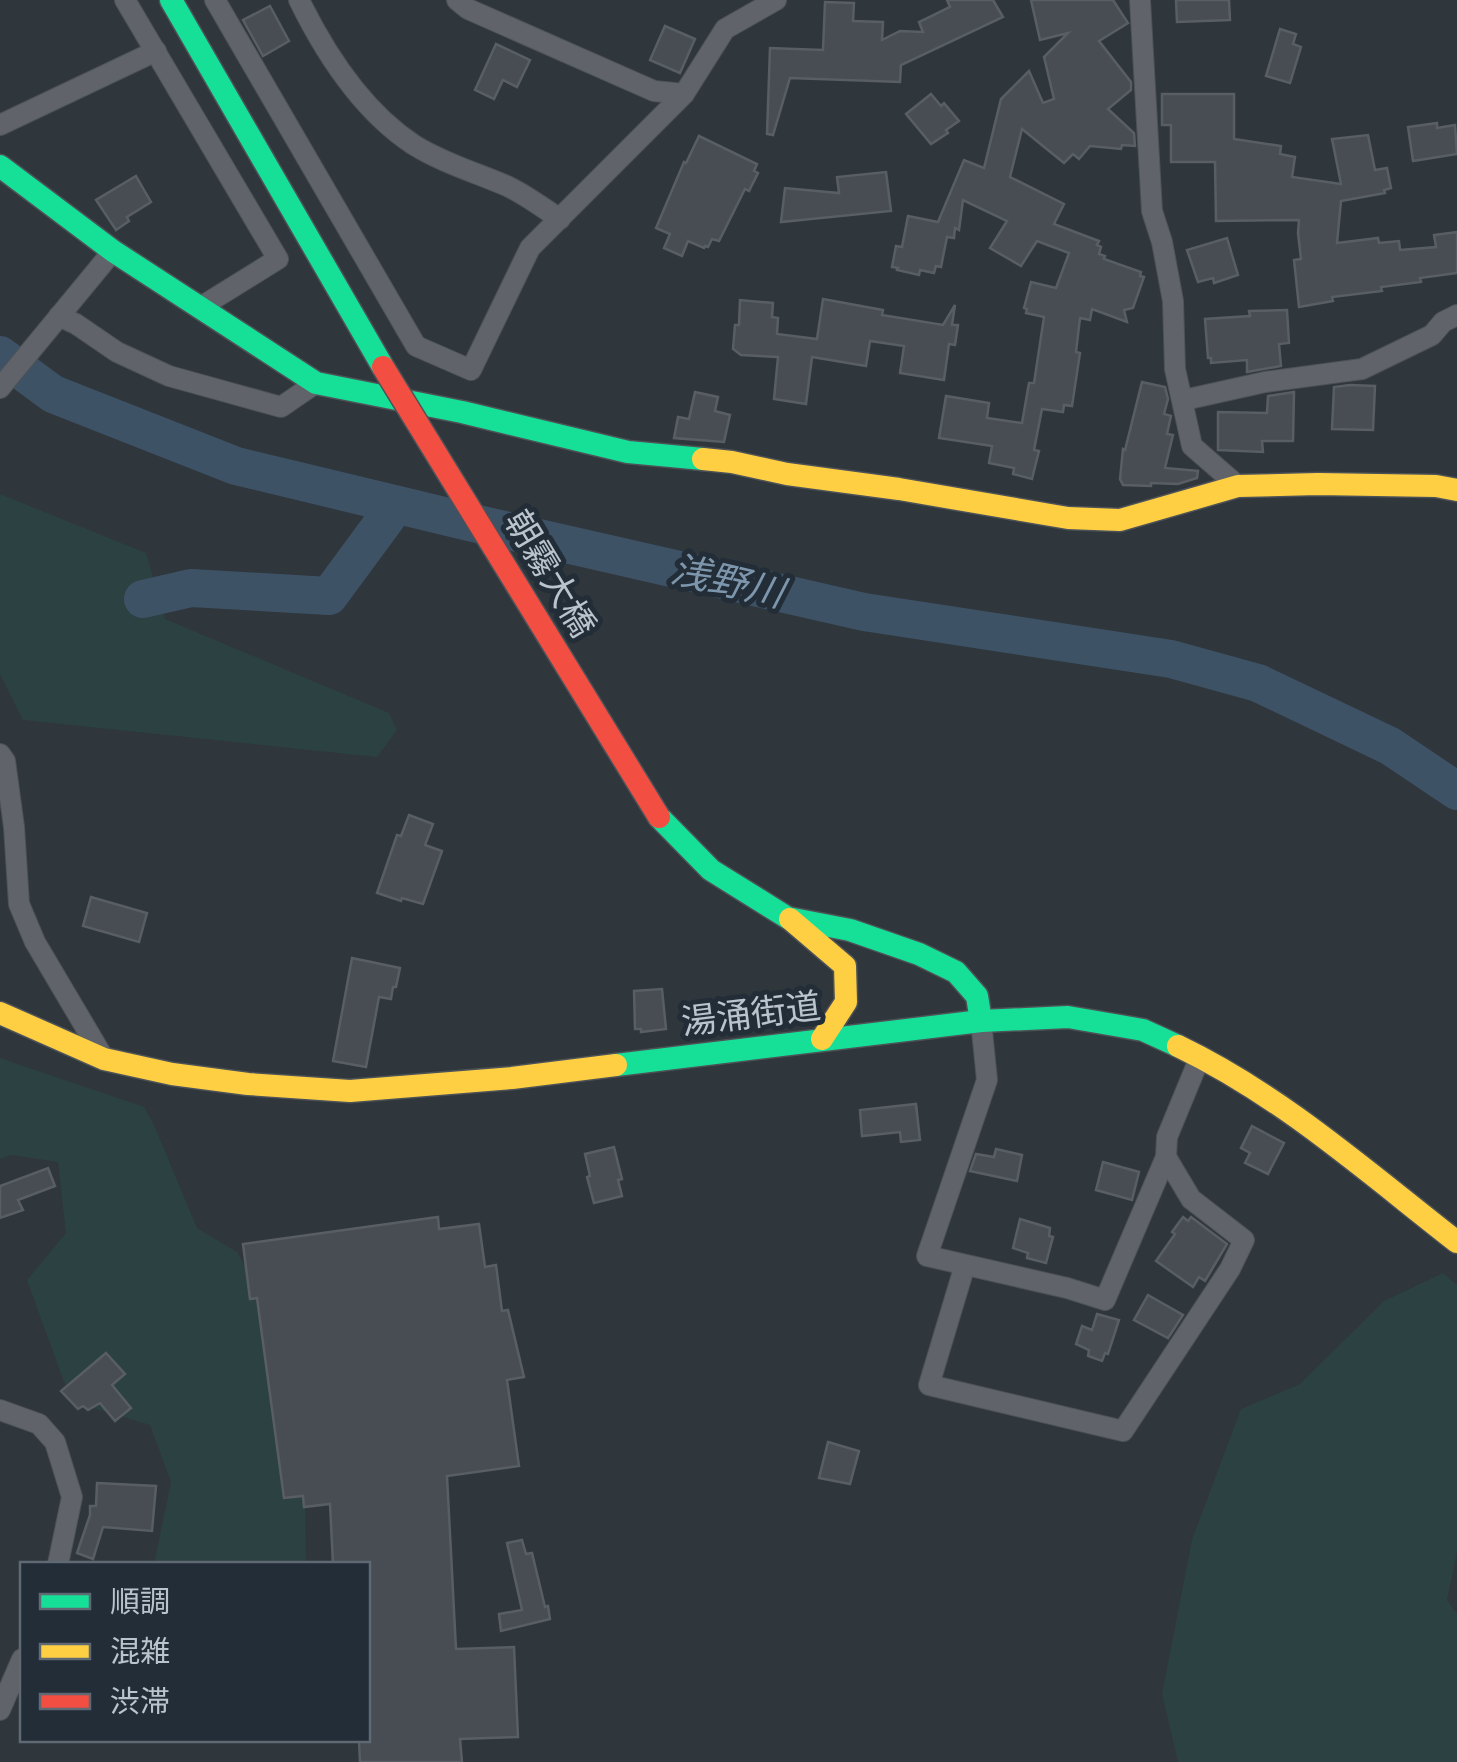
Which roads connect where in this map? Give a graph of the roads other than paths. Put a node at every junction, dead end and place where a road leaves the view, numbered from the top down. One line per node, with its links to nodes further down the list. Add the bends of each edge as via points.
1 (125, 0): 8 (street)
2 (171, 0): 23 (street, 朝霧大橋, bridge, via 384,367 659,816 711,870)
3 (215, 0): 12 (street, via 416,346 471,370 530,248)
4 (298, 0): 12 (street, via 368,108 415,145 511,188)
5 (457, 0): 9 (street, via 654,91)
6 (776, 0): 9 (street, via 725,29)
7 (1140, 0): 19 (street, via 1152,211 1173,301 1175,370)
8 (156, 51): 10 (street); 14 (street, via 278,259)
9 (684, 94): 12 (street)
10 (0, 125)
11 (0, 166): 13 (street)
12 (560, 219)
13 (113, 251): 14 (street); 16 (street)
14 (199, 308): 17 (street)
15 (1457, 315): 19 (street, via 1432,335 1362,369)
16 (56, 320): 17 (street, via 76,324 170,376 281,407); 18 (street)
17 (316, 384): 20 (street, via 628,452 732,462 1068,518 1120,520)
18 (0, 388)
19 (1184, 400): 20 (street, via 1192,446)
20 (1238, 486): 21 (street)
21 (1457, 490)
22 (0, 754): 28 (street, via 19,904)
23 (788, 918): 25 (street, via 850,930 956,972 977,996); 26 (street, via 845,966 846,1002)
24 (0, 1013): 28 (street, 湯涌街道)
25 (982, 1021): 26 (street, 湯涌街道); 27 (street, 湯涌街道, via 1068,1017 1143,1030); 31 (street, via 987,1080 927,1256)
26 (822, 1039): 28 (street, 湯涌街道, via 350,1091 248,1084)
27 (1200, 1057): 29 (street, via 1167,1137); 30 (street, 湯涌街道, via 1296,1115)
28 (104, 1059)
29 (1166, 1158): 31 (street, via 1104,1300); 31 (street, via 1190,1199 1244,1240 1123,1431 929,1385)
30 (1457, 1242)
31 (966, 1265)
32 (0, 1410): 33 (street, via 39,1424 54,1442 72,1498)
33 (58, 1562)
34 (20, 1664): 35 (street)
35 (0, 1710)

